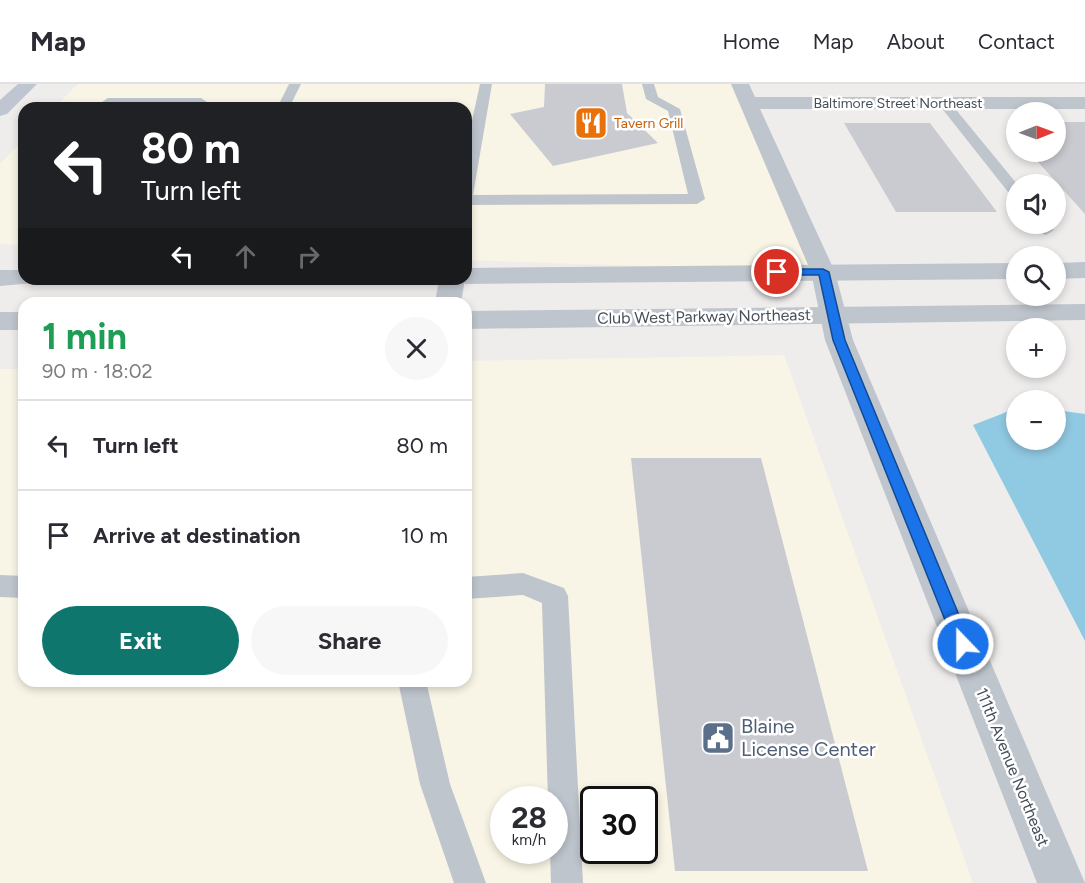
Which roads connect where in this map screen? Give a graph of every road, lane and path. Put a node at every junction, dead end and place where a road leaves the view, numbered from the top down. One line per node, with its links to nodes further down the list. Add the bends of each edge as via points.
1 (28, 84): 13 (main road)
2 (295, 84): 9 (lane)
3 (486, 84): 14 (lane)
4 (648, 84): 16 (lane, via 652,99 674,108 697,199)
5 (985, 84): 11 (street)
6 (744, 93): 10 (street, Baltimore Street Northeast); 20 (street, 111th Avenue Northeast)
7 (109, 101): 8 (lane)
8 (201, 102)
9 (286, 102)
10 (944, 103): 11 (street, Baltimore Street Northeast); 15 (lane)
11 (1002, 103): 12 (street, Baltimore Street Northeast)
12 (1085, 103)
13 (0, 110)
14 (472, 156)
15 (1006, 180)
16 (472, 200)
17 (1085, 270): 19 (street)
18 (1006, 271): 20 (street)
19 (1066, 271)
20 (823, 272): 21 (street); 25 (street, 111th Avenue Northeast)
21 (472, 276)
22 (0, 278): 23 (street)
23 (18, 278)
24 (1085, 312): 25 (street, Club West Parkway Northeast)
25 (833, 315): 26 (street, Club West Parkway Northeast); 35 (street, 111th Avenue Northeast, via 839,340)
26 (472, 320)
27 (0, 321): 28 (street)
28 (18, 321)
29 (0, 586): 30 (lane)
30 (18, 586)
31 (472, 588): 34 (lane, via 523,585 555,596)
32 (413, 687): 33 (lane, via 426,753 452,841)
33 (470, 883)
34 (567, 883)
35 (1061, 883)

